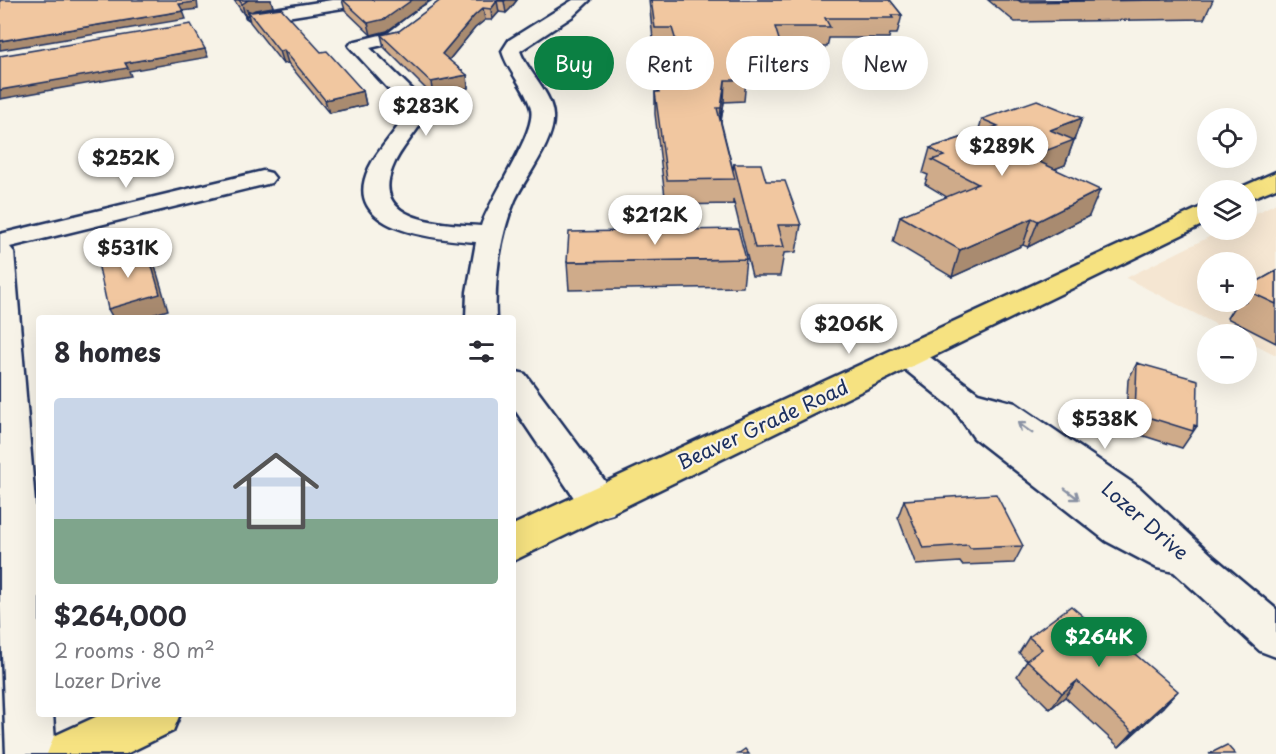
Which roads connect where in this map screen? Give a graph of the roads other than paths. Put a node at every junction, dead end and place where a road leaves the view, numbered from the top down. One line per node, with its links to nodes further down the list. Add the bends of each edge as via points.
1 (362, 0): 4 (street)
2 (446, 0): 6 (street, via 423,13 394,38)
3 (582, 0): 11 (street, via 512,48 514,61 539,104 543,122 501,204)
4 (319, 7): 5 (street); 6 (street)
5 (255, 17)
6 (358, 46): 11 (street, via 418,110 380,169 374,192 377,203 389,214 424,229)
7 (263, 178): 12 (street)
8 (1276, 179): 9 (main road)
9 (1257, 188)
10 (1197, 217): 15 (main road, Beaver Grade Road)
11 (492, 235): 14 (street)
12 (0, 242)
13 (0, 252): 21 (street)
14 (481, 315)
15 (908, 356): 17 (main road, Beaver Grade Road); 19 (street, Lozer Drive, via 966,401 987,429 1120,530 1200,571)
16 (516, 386): 17 (street)
17 (599, 503): 18 (main road, Beaver Grade Road)
18 (516, 543)
19 (1276, 637)
20 (150, 717): 22 (main road)
21 (31, 754)
22 (72, 754)

